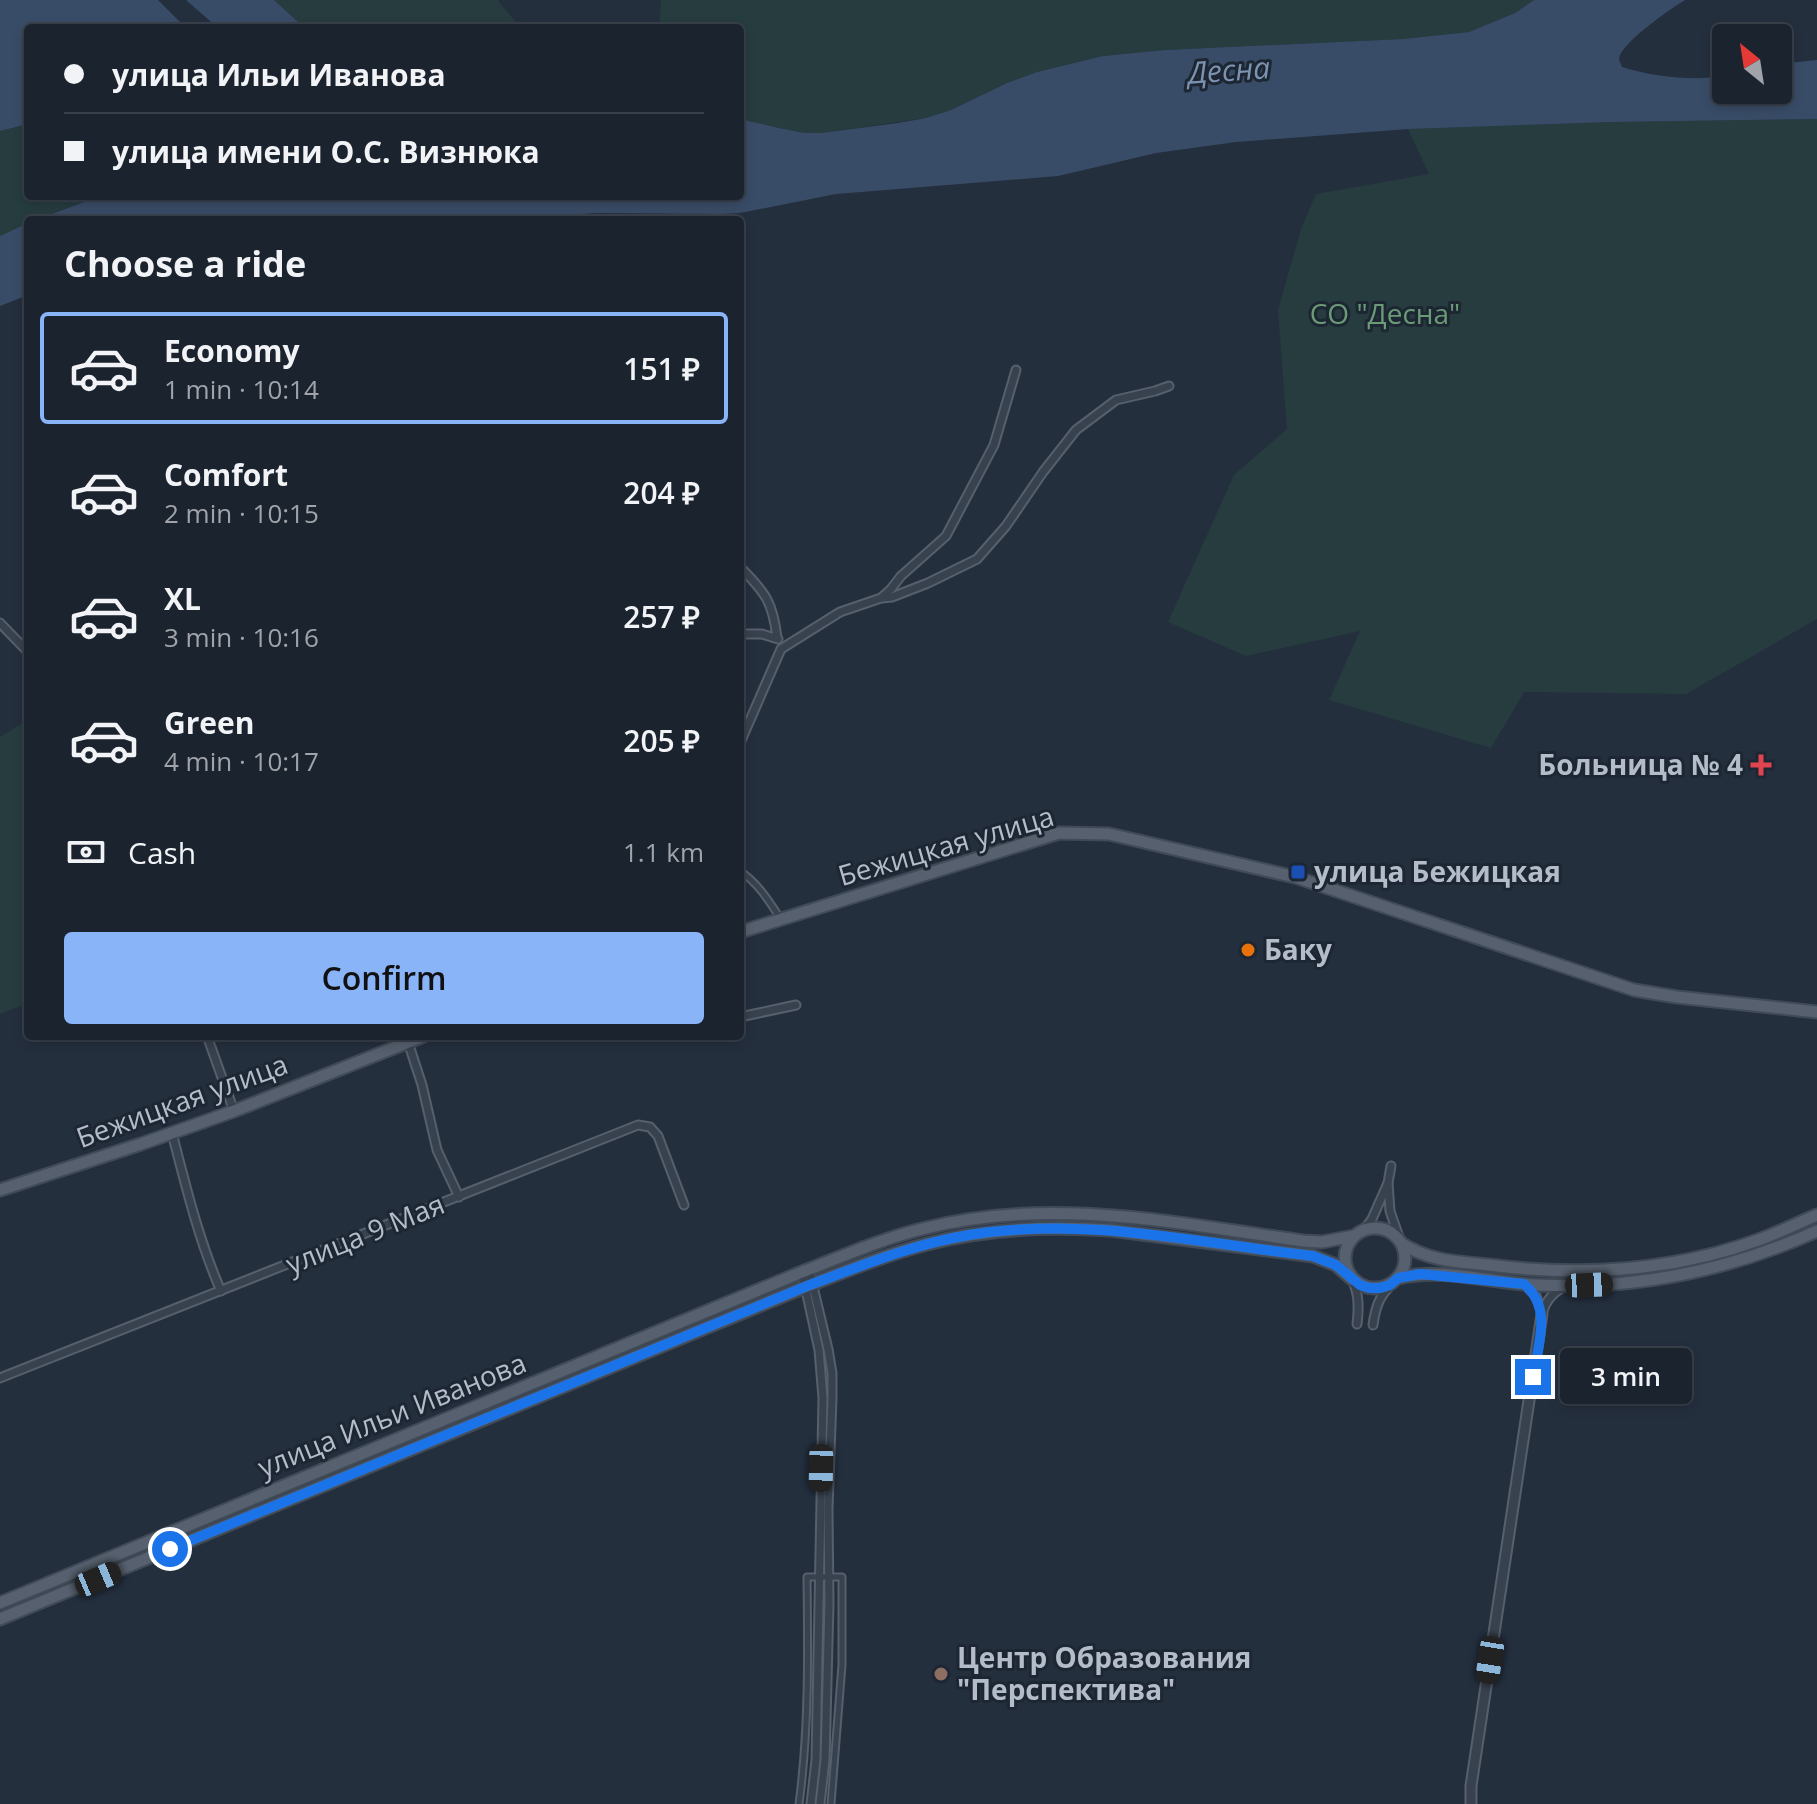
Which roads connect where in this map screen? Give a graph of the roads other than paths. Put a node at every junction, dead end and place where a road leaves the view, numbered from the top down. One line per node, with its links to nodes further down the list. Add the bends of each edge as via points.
1 (1016, 370): 4 (street, via 994,445 946,536)
2 (1169, 386): 4 (street, via 1116,400 1076,430 977,559)
3 (744, 571): 7 (street, via 770,603)
4 (881, 598): 9 (street, via 840,612)
5 (0, 623): 8 (street)
6 (744, 634): 7 (street)
7 (777, 638): 9 (street)
8 (24, 648)
9 (781, 649): 10 (street)
10 (744, 734)
11 (744, 874): 12 (street)
12 (782, 920): 13 (main road, Бежицкая улица); 15 (main road, Бежицкая улица, via 1059,833 1109,834 1295,877 1634,990)
13 (744, 931)
14 (796, 1005): 16 (street)
15 (1817, 1012)
16 (744, 1016)
17 (208, 1040): 20 (street)
18 (413, 1040): 19 (main road, Бежицкая улица)
19 (408, 1042): 20 (main road, Бежицкая улица); 25 (street, via 437,1150)
20 (234, 1111): 21 (main road, Бежицкая улица)
21 (172, 1133): 24 (main road, Бежицкая улица); 37 (street)
22 (1391, 1166): 23 (street)
23 (1388, 1183): 29 (street, via 1372,1219); 30 (street)
24 (0, 1190)
25 (459, 1197): 26 (street, улица 9 Мая, via 638,1125 650,1127 658,1136); 37 (street, улица 9 Мая)
26 (684, 1205)
27 (1817, 1215): 30 (main road, via 1723,1251 1606,1271 1535,1271 1443,1260)
28 (1817, 1231): 36 (main road, via 1765,1253 1684,1275)
29 (1359, 1233): 30 (main road, via 1381,1228); 31 (main road, улица Ильи Иванова, via 1303,1241 1146,1219 1044,1212 921,1229); 33 (main road, via 1345,1252)
30 (1401, 1243): 32 (main road, via 1405,1261)
31 (806, 1271): 35 (street); 43 (main road, улица Ильи Иванова)
32 (1398, 1278): 33 (main road, via 1380,1288); 34 (main road, via 1420,1274); 40 (street, via 1380,1297)
33 (1352, 1279): 35 (main road, улица Ильи Иванова, via 1313,1256 1145,1233 1055,1228 981,1233 927,1244); 39 (street, via 1358,1295)
34 (1524, 1284): 36 (main road); 38 (street, via 1536,1296)
35 (809, 1285): 42 (street, via 822,1386); 44 (main road, улица Ильи Иванова)
36 (1565, 1286): 38 (street, via 1549,1298)
37 (221, 1291): 41 (street, улица 9 Мая)
38 (1542, 1314): 49 (street)
39 (1357, 1324)
40 (1373, 1325)
41 (0, 1378)
42 (824, 1577): 45 (street, via 807,1577); 46 (street); 47 (street, via 825,1760); 48 (street, via 842,1577 842,1665)
43 (0, 1603)
44 (0, 1619)
45 (799, 1804)
46 (811, 1804)
47 (820, 1804)
48 (831, 1804)
49 (1471, 1804)

